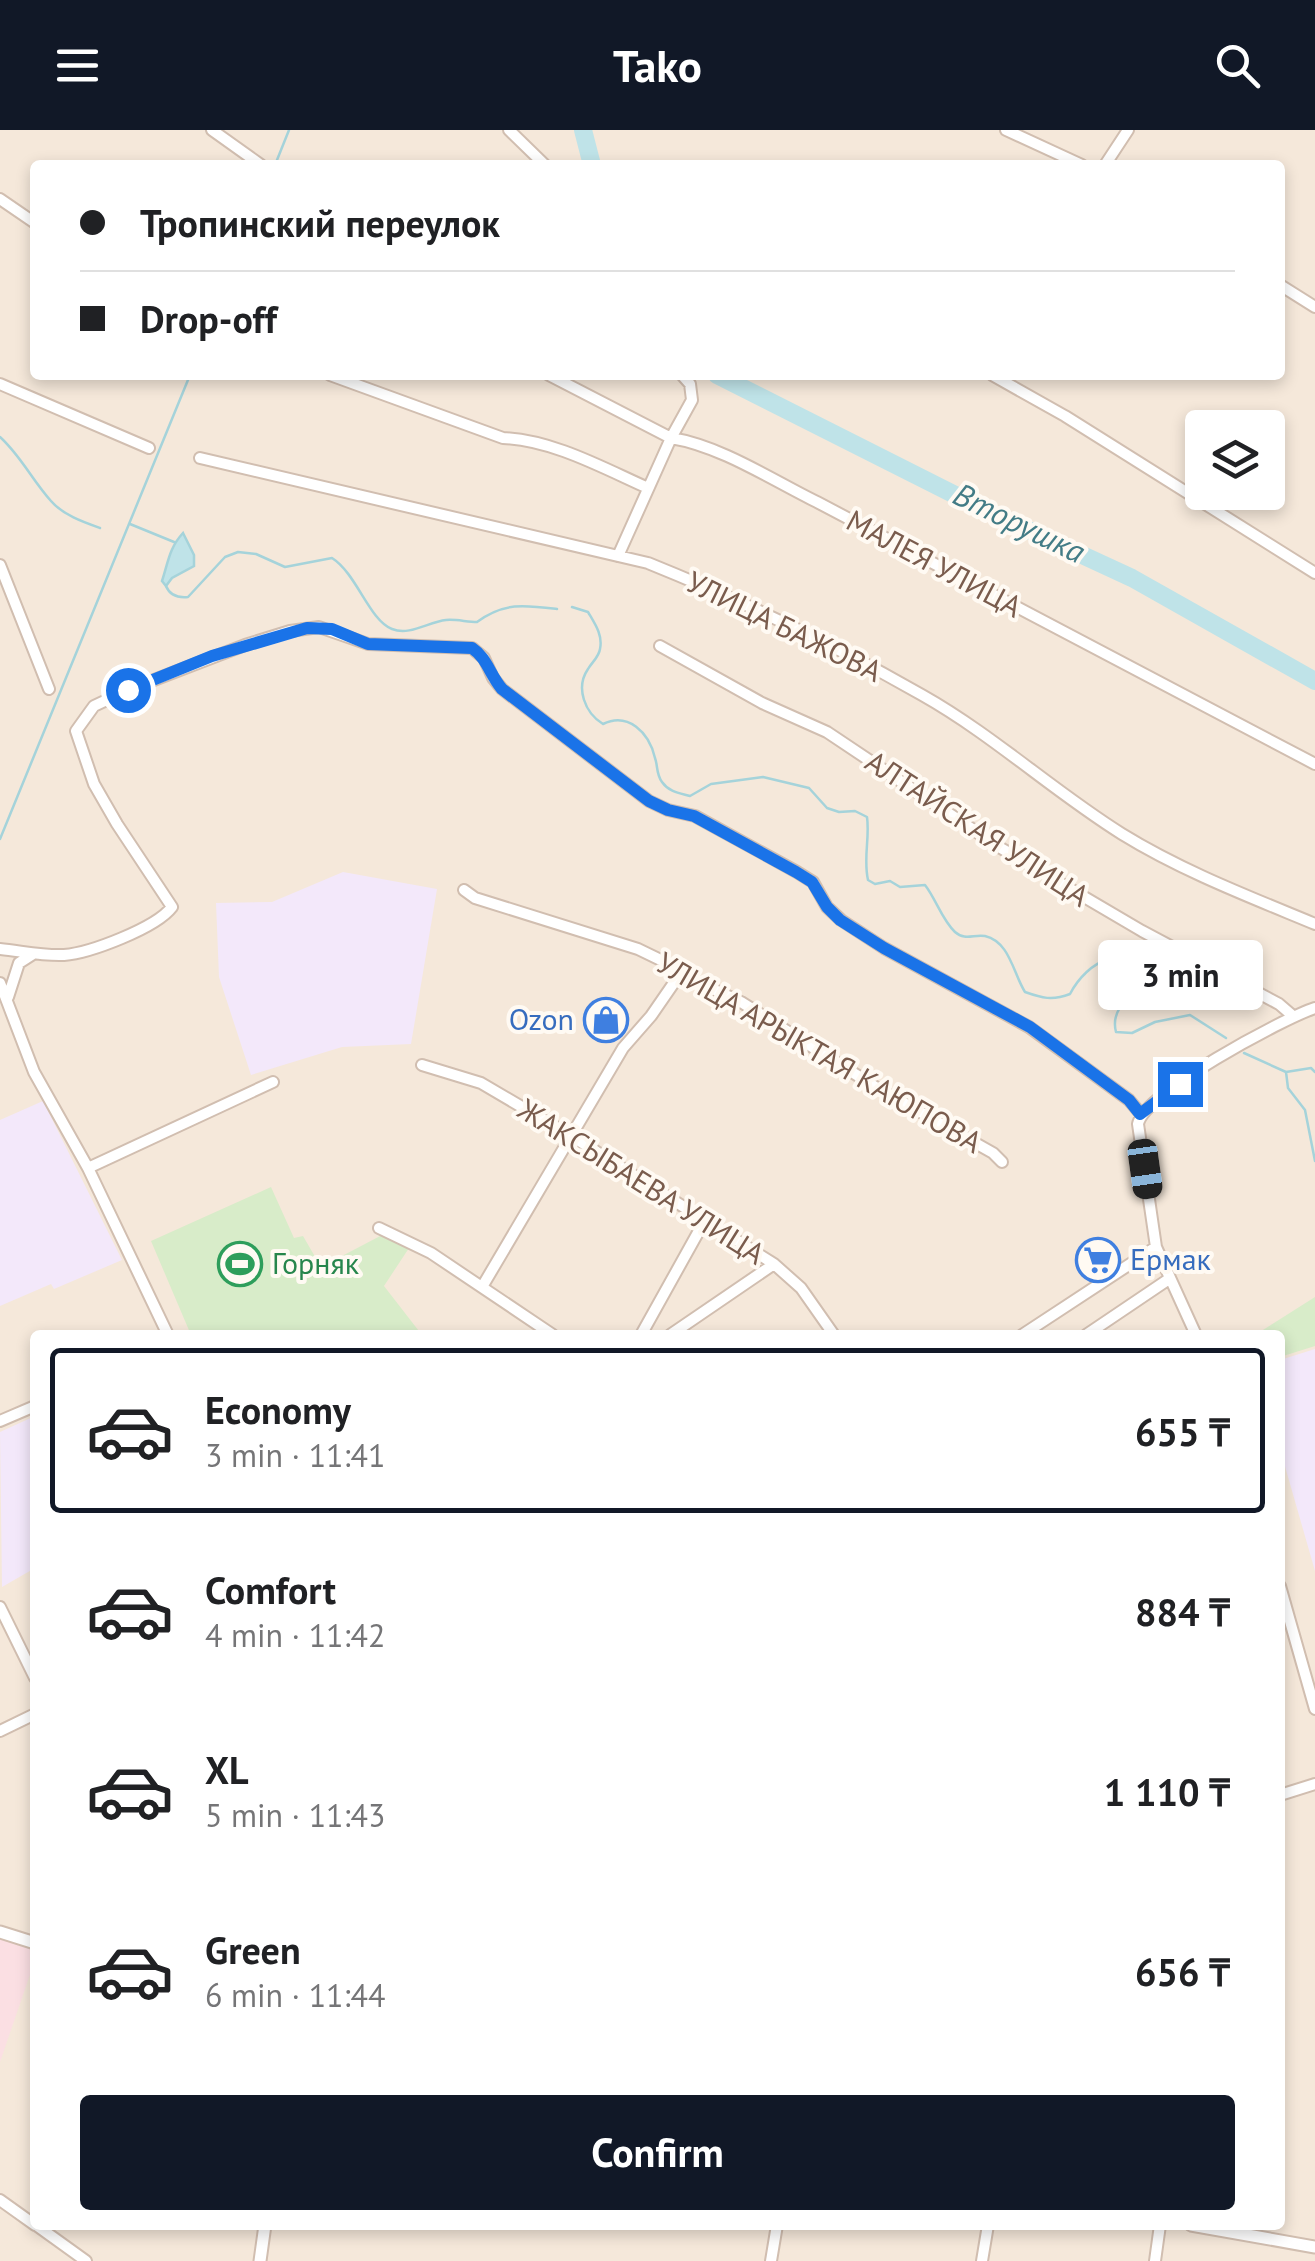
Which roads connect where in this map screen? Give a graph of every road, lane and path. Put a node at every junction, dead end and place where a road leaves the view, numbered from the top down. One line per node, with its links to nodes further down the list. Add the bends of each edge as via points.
1 (212, 130): 5 (street)
2 (509, 130): 6 (street)
3 (1006, 130): 7 (street)
4 (1128, 130): 8 (street)
5 (254, 160)
6 (541, 160)
7 (1071, 160)
8 (1109, 160)
9 (0, 199): 10 (street)
10 (30, 220)
11 (1285, 288): 12 (street)
12 (1315, 307)
13 (344, 380): 21 (street, via 503,438 556,449)
14 (558, 380): 18 (street, МАЛЕЯ УЛИЦА)
15 (686, 380): 18 (street, via 692,400)
16 (1001, 380): 24 (street)
17 (0, 384): 19 (street)
18 (671, 438): 21 (street); 27 (street, МАЛЕЯ УЛИЦА, via 736,461)
19 (148, 448)
20 (200, 458): 22 (street, УЛИЦА БАЖОВА)
21 (648, 488): 22 (street)
22 (618, 556): 29 (street, УЛИЦА БАЖОВА, via 704,586 859,661 925,696 1161,857)
23 (0, 565): 26 (street)
24 (1315, 573)
25 (660, 646): 36 (street, АЛТАЙСКАЯ УЛИЦА, via 828,732 999,847)
26 (50, 689)
27 (1315, 764)
28 (464, 890): 32 (street, УЛИЦА АРЫКТАЯ КАЮПОВА, via 638,949)
29 (1315, 924)
30 (0, 949): 31 (street)
31 (34, 953): 34 (street, via 19,963); 39 (street, via 83,952 156,922 172,907 102,797 76,731 94,706 290,631 319,627 368,644 472,648 502,689 649,801 712,825 812,882 840,920 1043,1036)
32 (680, 974): 40 (street, via 623,1048); 41 (street, УЛИЦА АРЫКТАЯ КАЮПОВА, via 741,1002)
33 (0, 983): 34 (street)
34 (8, 1002): 42 (street, via 34,1072)
35 (1315, 1008): 36 (street)
36 (1293, 1016): 39 (street)
37 (422, 1064): 40 (street, ЖАКСЫБАЕВА УЛИЦА, via 481,1084)
38 (273, 1082): 42 (street)
39 (1140, 1114): 45 (street)
40 (573, 1137): 43 (street, ЖАКСЫБАЕВА УЛИЦА); 48 (street)
41 (1002, 1162)
42 (88, 1168): 49 (street)
43 (705, 1220): 46 (street, ЖАКСЫБАЕВА УЛИЦА); 51 (street)
44 (380, 1228): 48 (street)
45 (1156, 1247): 47 (street); 54 (street)
46 (774, 1264): 52 (street); 53 (street, ЖАКСЫБАЕВА УЛИЦА)
47 (1169, 1280): 55 (street); 56 (street)
48 (482, 1288): 50 (street)
49 (166, 1330)
50 (545, 1330)
51 (643, 1330)
52 (677, 1330)
53 (830, 1330)
54 (1030, 1330)
55 (1094, 1330)
56 (1194, 1330)
57 (30, 1408): 58 (street)
58 (0, 1421)
59 (1285, 1604): 62 (street)
60 (0, 1607): 61 (street)
61 (30, 1668)
62 (1315, 1709)
63 (30, 1716): 64 (street)
64 (0, 1731)
65 (1315, 1784): 66 (street)
66 (1285, 1793)
67 (0, 1932): 68 (street)
68 (30, 1941)
69 (0, 2200): 70 (street)
70 (30, 2221)
71 (42, 2230): 78 (street)
72 (265, 2230): 79 (street)
73 (776, 2230): 80 (street)
74 (987, 2230): 81 (street)
75 (1159, 2230): 82 (street)
76 (1220, 2230): 77 (street)
77 (1311, 2246): 83 (street)
78 (86, 2261)
79 (260, 2261)
80 (772, 2261)
81 (982, 2261)
82 (1155, 2261)
83 (1305, 2261)

